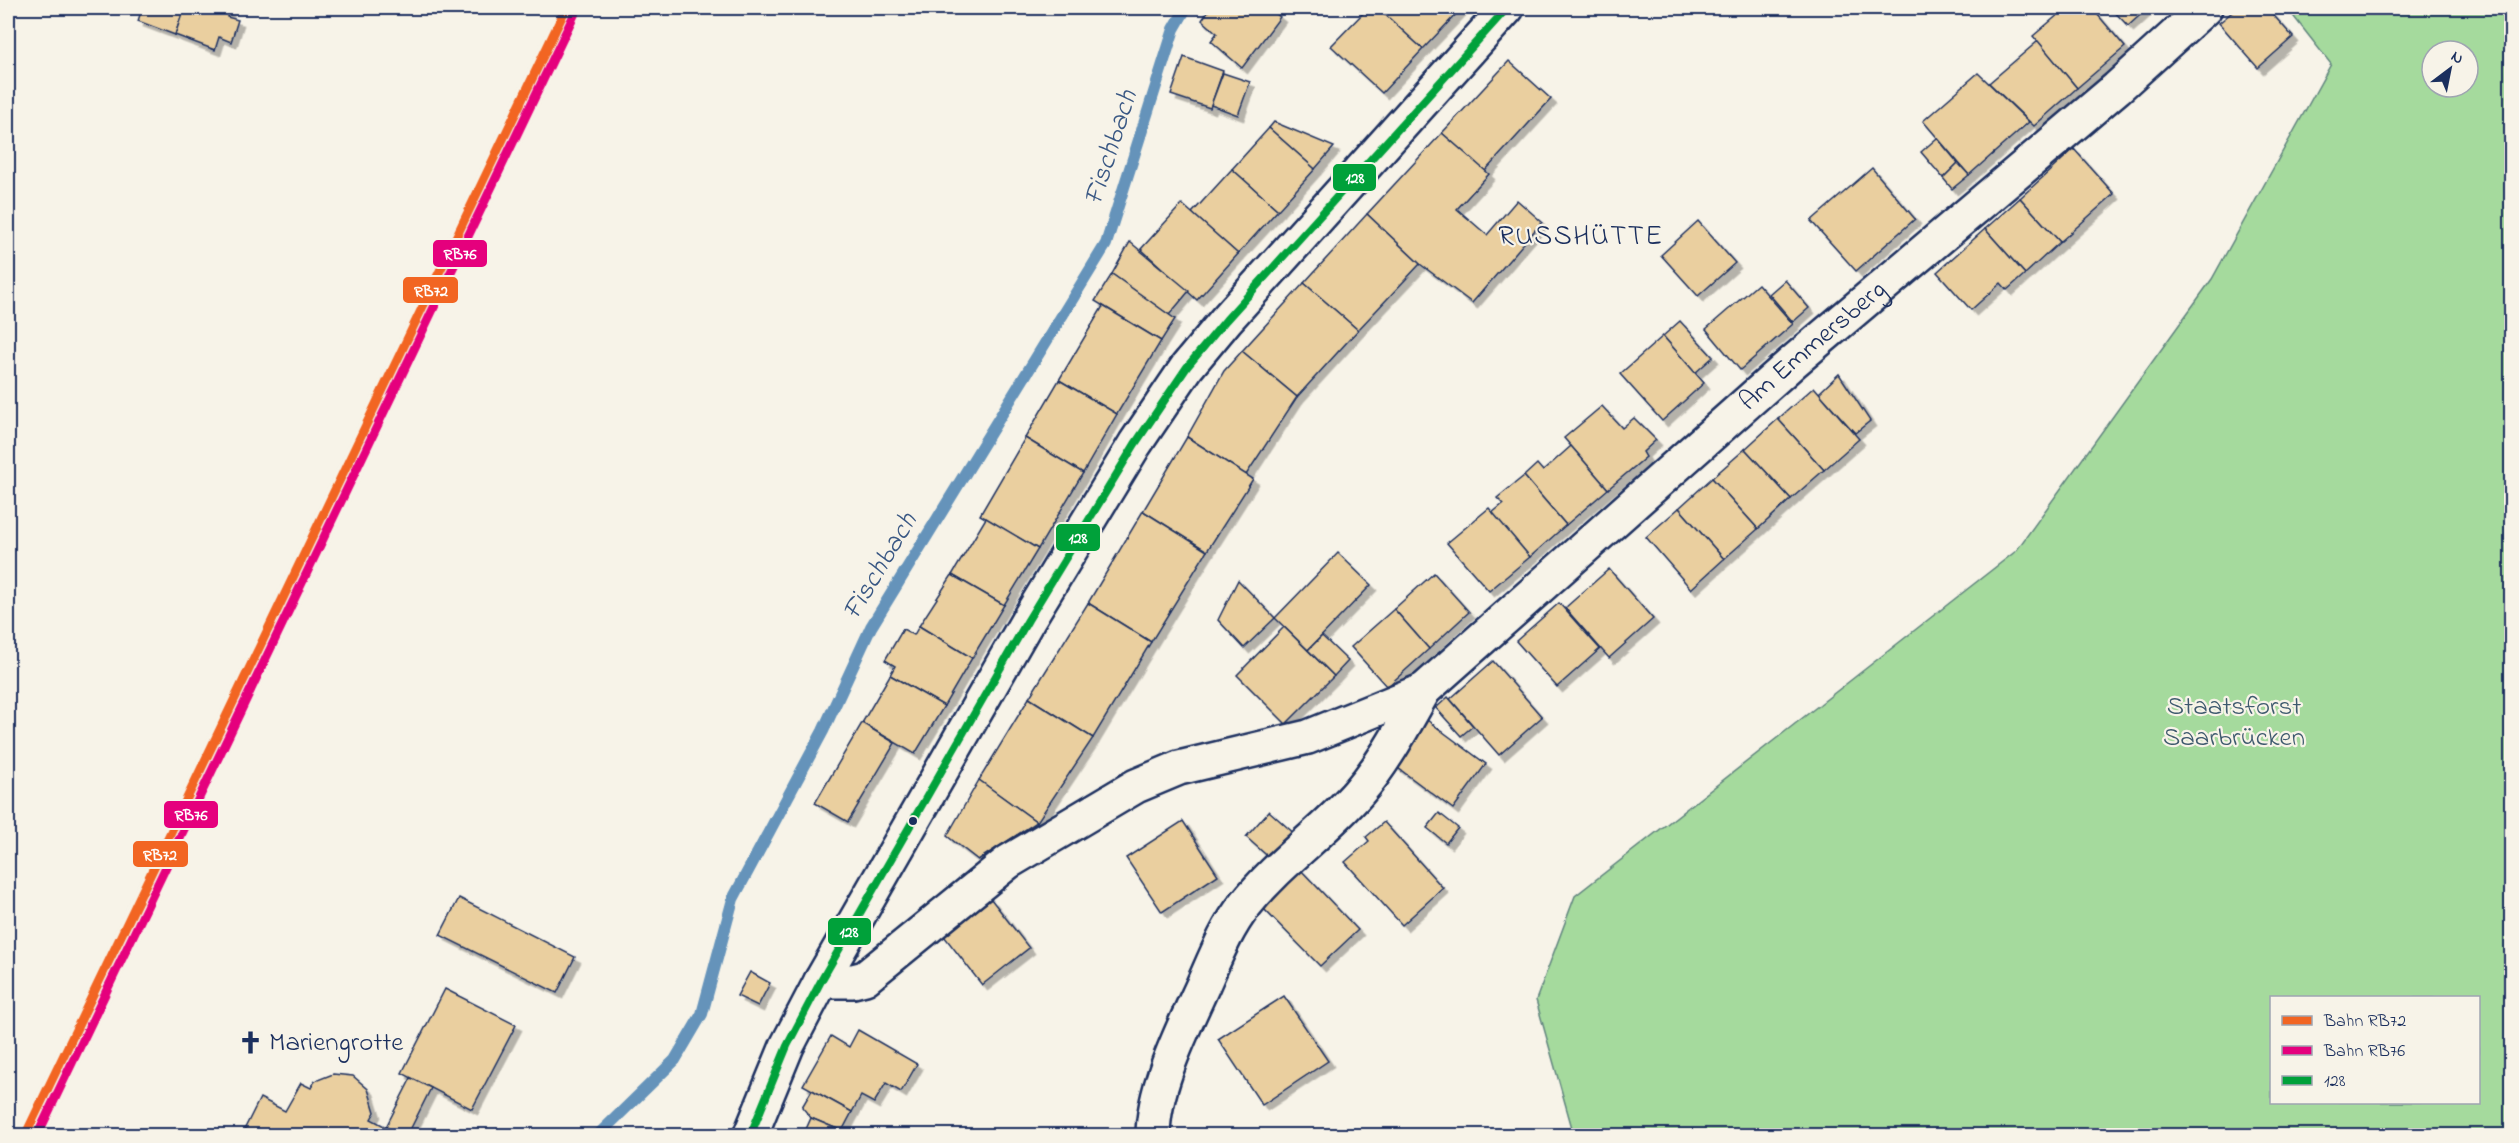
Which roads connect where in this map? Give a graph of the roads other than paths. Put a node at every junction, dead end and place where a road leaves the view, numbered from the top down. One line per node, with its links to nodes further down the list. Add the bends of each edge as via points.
1 (1507, 8): 4 (street, via 1187,367 1135,444 1028,620)
2 (2205, 8): 3 (street, Am Emmersberg, via 2108,96 1793,362)
3 (1424, 690): 4 (street, Am Emmersberg, via 1308,737 1179,768 1136,786 1008,862 865,978); 6 (street, Am Emmersberg, via 1384,758 1358,793 1257,891 1224,938 1161,1088)
4 (821, 981): 5 (street, via 787,1046)
5 (750, 1136)
6 (1153, 1136)

